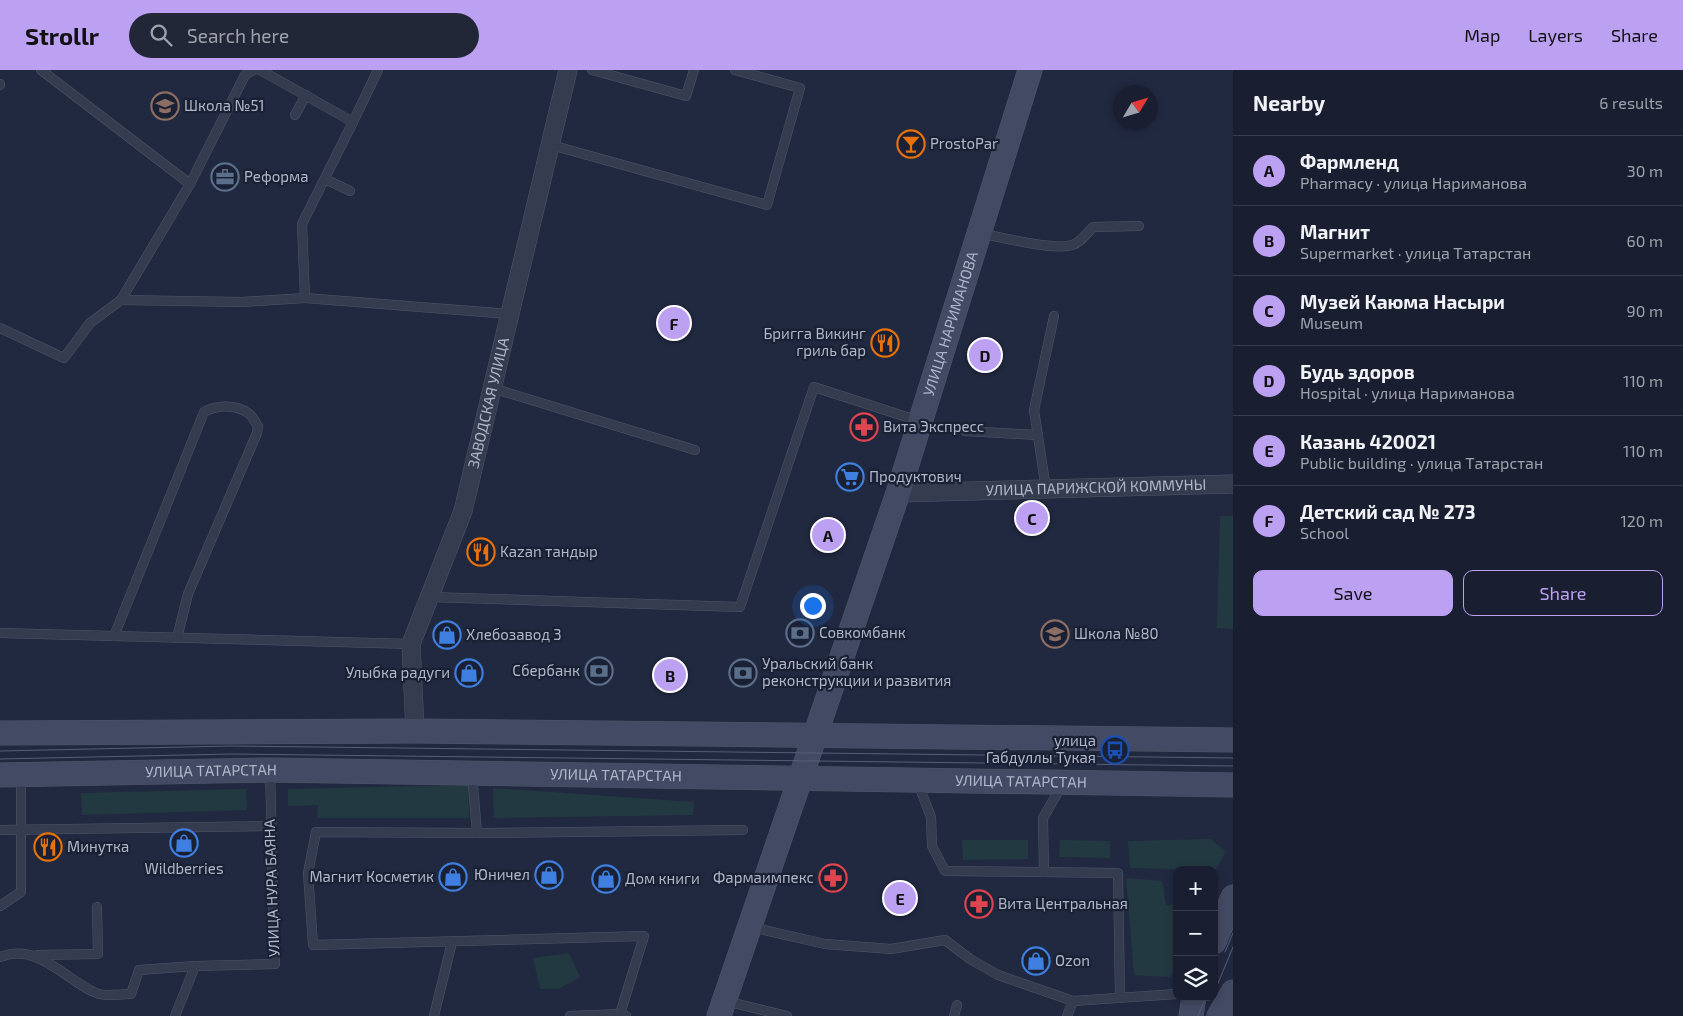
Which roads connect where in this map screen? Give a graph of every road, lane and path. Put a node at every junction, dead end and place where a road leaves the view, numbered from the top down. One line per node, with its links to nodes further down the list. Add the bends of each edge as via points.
1 (41, 70): 15 (lane)
2 (254, 70): 15 (lane, via 244,75)
3 (260, 70): 10 (lane)
4 (378, 70): 12 (lane)
5 (568, 70): 13 (street, ЗАВОДСКАЯ УЛИЦА)
6 (592, 70): 7 (lane, via 686,96)
7 (694, 70)
8 (735, 70): 13 (lane, via 800,88 768,205)
9 (1030, 70): 18 (main road, УЛИЦА НАРИМАНОВА)
10 (306, 95): 11 (lane); 12 (lane)
11 (295, 114)
12 (353, 122): 14 (lane)
13 (550, 145): 21 (street, ЗАВОДСКАЯ УЛИЦА)
14 (325, 179): 16 (lane); 19 (lane, via 302,224)
15 (190, 184): 20 (lane)
16 (350, 192)
17 (1139, 226): 18 (lane, via 1093,227 1074,245 1067,246 1042,245)
18 (979, 233): 25 (main road, УЛИЦА НАРИМАНОВА)
19 (305, 298): 20 (lane, via 242,302); 21 (lane)
20 (121, 300): 23 (lane, via 90,323 64,358)
21 (510, 314): 24 (street, ЗАВОДСКАЯ УЛИЦА)
22 (1054, 316): 27 (lane, via 1034,410)
23 (0, 328)
24 (492, 388): 28 (lane); 32 (street, ЗАВОДСКАЯ УЛИЦА, via 463,511)
25 (920, 421): 31 (main road, УЛИЦА НАРИМАНОВА); 32 (lane, via 814,387 740,607)
26 (965, 432): 27 (lane)
27 (1038, 435): 30 (lane)
28 (695, 450)
29 (1233, 484): 30 (street, УЛИЦА ПАРИЖСКОЙ КОММУНЫ)
30 (1046, 489): 31 (street, УЛИЦА ПАРИЖСКОЙ КОММУНЫ)
31 (898, 493): 39 (main road, УЛИЦА НАРИМАНОВА)
32 (430, 597): 36 (street, ЗАВОДСКАЯ УЛИЦА)
33 (0, 633): 34 (lane)
34 (114, 636): 35 (lane); 35 (lane, via 204,412 214,406 228,406 248,413 258,426 257,433 188,594)
35 (177, 638): 36 (lane)
36 (411, 644): 37 (street, ЗАВОДСКАЯ УЛИЦА)
37 (415, 731): 38 (main road); 39 (main road)
38 (0, 733)
39 (814, 736): 40 (main road); 44 (main road, УЛИЦА НАРИМАНОВА)
40 (1233, 740)
41 (270, 770): 42 (main road, УЛИЦА ТАТАРСТАН); 43 (main road, УЛИЦА ТАТАРСТАН); 48 (lane, УЛИЦА НУРА БАЯНА)
42 (472, 773): 44 (main road, УЛИЦА ТАТАРСТАН); 52 (lane)
43 (10, 775): 49 (lane)
44 (802, 777): 45 (main road, УЛИЦА ТАТАРСТАН); 57 (main road, УЛИЦА НАРИМАНОВА)
45 (916, 779): 46 (main road, УЛИЦА ТАТАРСТАН); 53 (lane, via 932,817 932,846 945,871)
46 (1064, 782): 47 (main road, УЛИЦА ТАТАРСТАН); 53 (lane, via 1043,818)
47 (1233, 785)
48 (270, 826): 49 (lane); 62 (lane, УЛИЦА НУРА БАЯНА, via 274,964)
49 (21, 829): 50 (lane); 55 (lane, via 21,892)
50 (0, 830)
51 (743, 830): 52 (lane)
52 (477, 833): 59 (lane, via 316,832 308,872 313,945)
53 (1044, 872): 65 (lane, via 1118,872)
54 (1233, 897): 58 (main road)
55 (0, 906)
56 (97, 907): 60 (lane, via 98,954)
57 (749, 926): 66 (lane, via 825,944 890,949 945,940 998,974); 68 (main road, УЛИЦА НАРИМАНОВА)
58 (1218, 933)
59 (452, 942): 69 (lane, via 644,936); 71 (lane)
60 (37, 955): 61 (lane, via 7,954); 62 (lane, via 98,994 131,994 139,970)
61 (0, 957)
62 (195, 966): 70 (lane)
63 (1233, 992): 76 (main road)
64 (1173, 994): 65 (lane)
65 (1120, 998): 66 (lane)
66 (1073, 1001): 75 (lane)
67 (957, 1005): 74 (lane)
68 (722, 1008): 73 (lane)
69 (623, 1015): 72 (lane)
70 (175, 1016)
71 (434, 1016)
72 (570, 1016)
73 (787, 1016)
74 (954, 1016)
75 (1067, 1016)
76 (1220, 1016)

